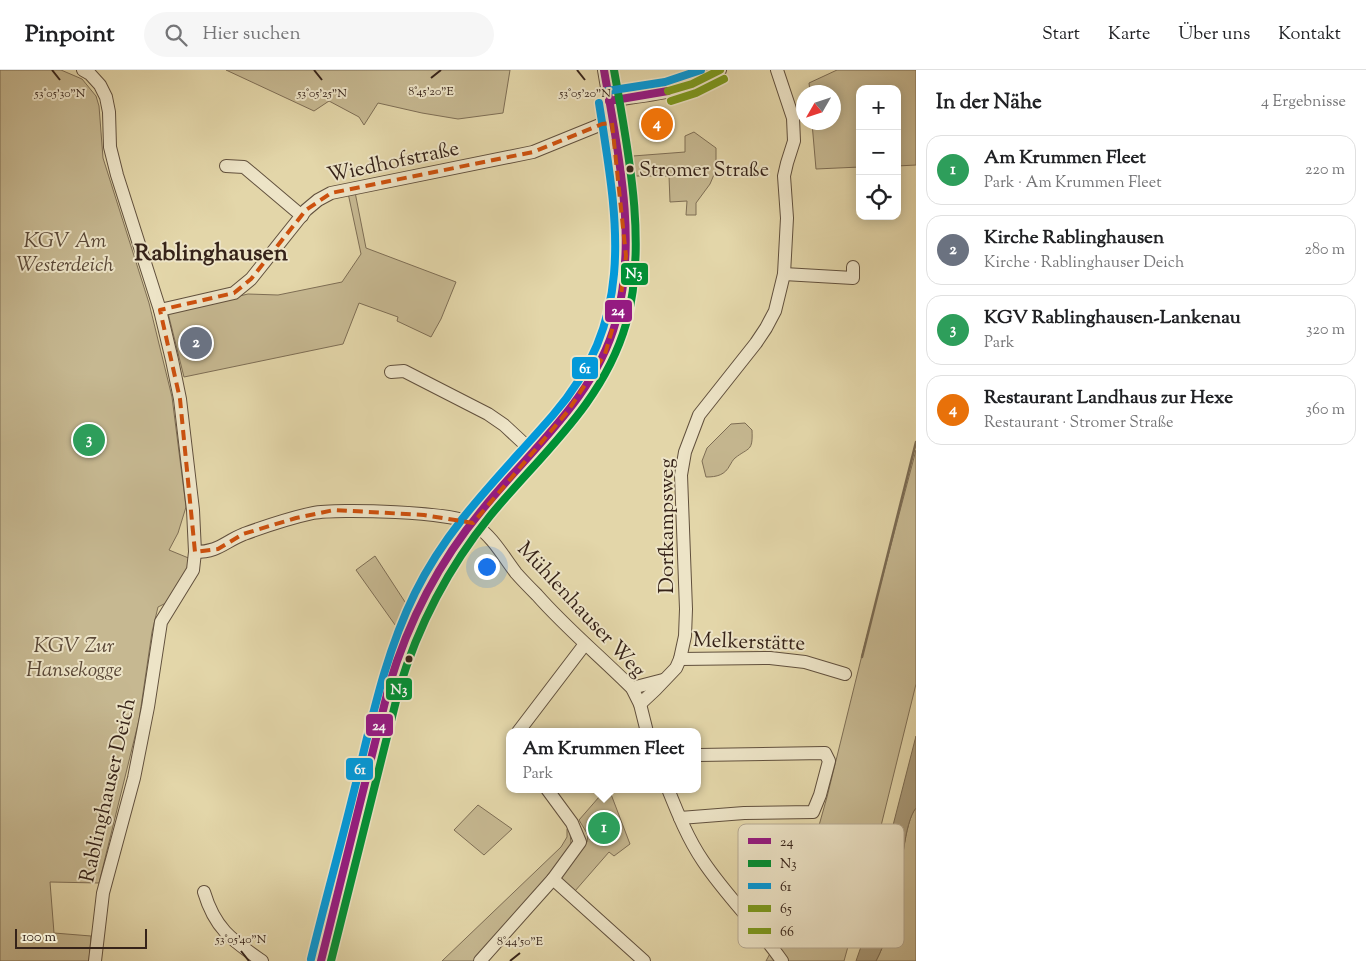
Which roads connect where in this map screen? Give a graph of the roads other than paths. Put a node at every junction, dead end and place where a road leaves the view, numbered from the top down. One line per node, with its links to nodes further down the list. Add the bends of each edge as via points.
1 (83, 70): 11 (street, Rablinghauser Deich, via 100,85 106,97 110,147 117,175)
2 (604, 70): 5 (street)
3 (720, 70): 5 (street, via 668,91)
4 (777, 70): 10 (street, Dorfkampsweg, via 793,118 794,141 784,176 787,218)
5 (609, 101): 6 (street)
6 (612, 123): 8 (street, Wiedhofstraße, via 602,124 533,152 337,190 318,200); 13 (street, via 626,232 620,303 605,354 591,379)
7 (226, 166): 8 (street, via 244,168)
8 (302, 216): 11 (street, Wiedhofstraße, via 251,279 234,292)
9 (853, 267): 10 (street, via 853,278)
10 (784, 274): 17 (street, Dorfkampsweg, via 775,311 766,328 699,415 685,452 681,475 686,610)
11 (160, 310): 15 (street, Rablinghauser Deich, via 180,399)
12 (391, 372): 13 (street, via 404,371 488,414)
13 (533, 452): 14 (street)
14 (473, 523): 15 (street, via 424,514 334,510 243,534 218,549); 16 (street, Mühlenhauser Weg, via 490,537 516,573); 34 (street, via 435,579 400,652)
15 (195, 552): 32 (street, Rablinghauser Deich, via 193,570 161,622 150,699 134,778 104,893)
16 (585, 644): 20 (street, Mühlenhauser Weg); 22 (street)
17 (680, 659): 18 (street, Melkerstätte, via 770,658 805,662); 19 (street, Dorfkampsweg, via 676,668)
18 (845, 674)
19 (663, 680): 20 (street); 21 (street, Dorfkampsweg)
20 (632, 688): 21 (street, Mühlenhauser Weg)
21 (640, 704): 23 (street, Mühlenhauser Weg)
22 (521, 728)
23 (646, 728)
24 (701, 755): 27 (street, via 825,753 829,761 813,812)
25 (550, 793): 28 (street, via 572,823 580,842)
26 (670, 793): 27 (street)
27 (680, 818): 30 (street, via 703,861)
28 (554, 879): 35 (street); 36 (street)
29 (204, 892): 33 (street, via 215,920 231,944)
30 (738, 906)
31 (773, 948): 37 (street)
32 (94, 961)
33 (262, 961)
34 (321, 961)
35 (480, 961)
36 (644, 961)
37 (782, 961)

